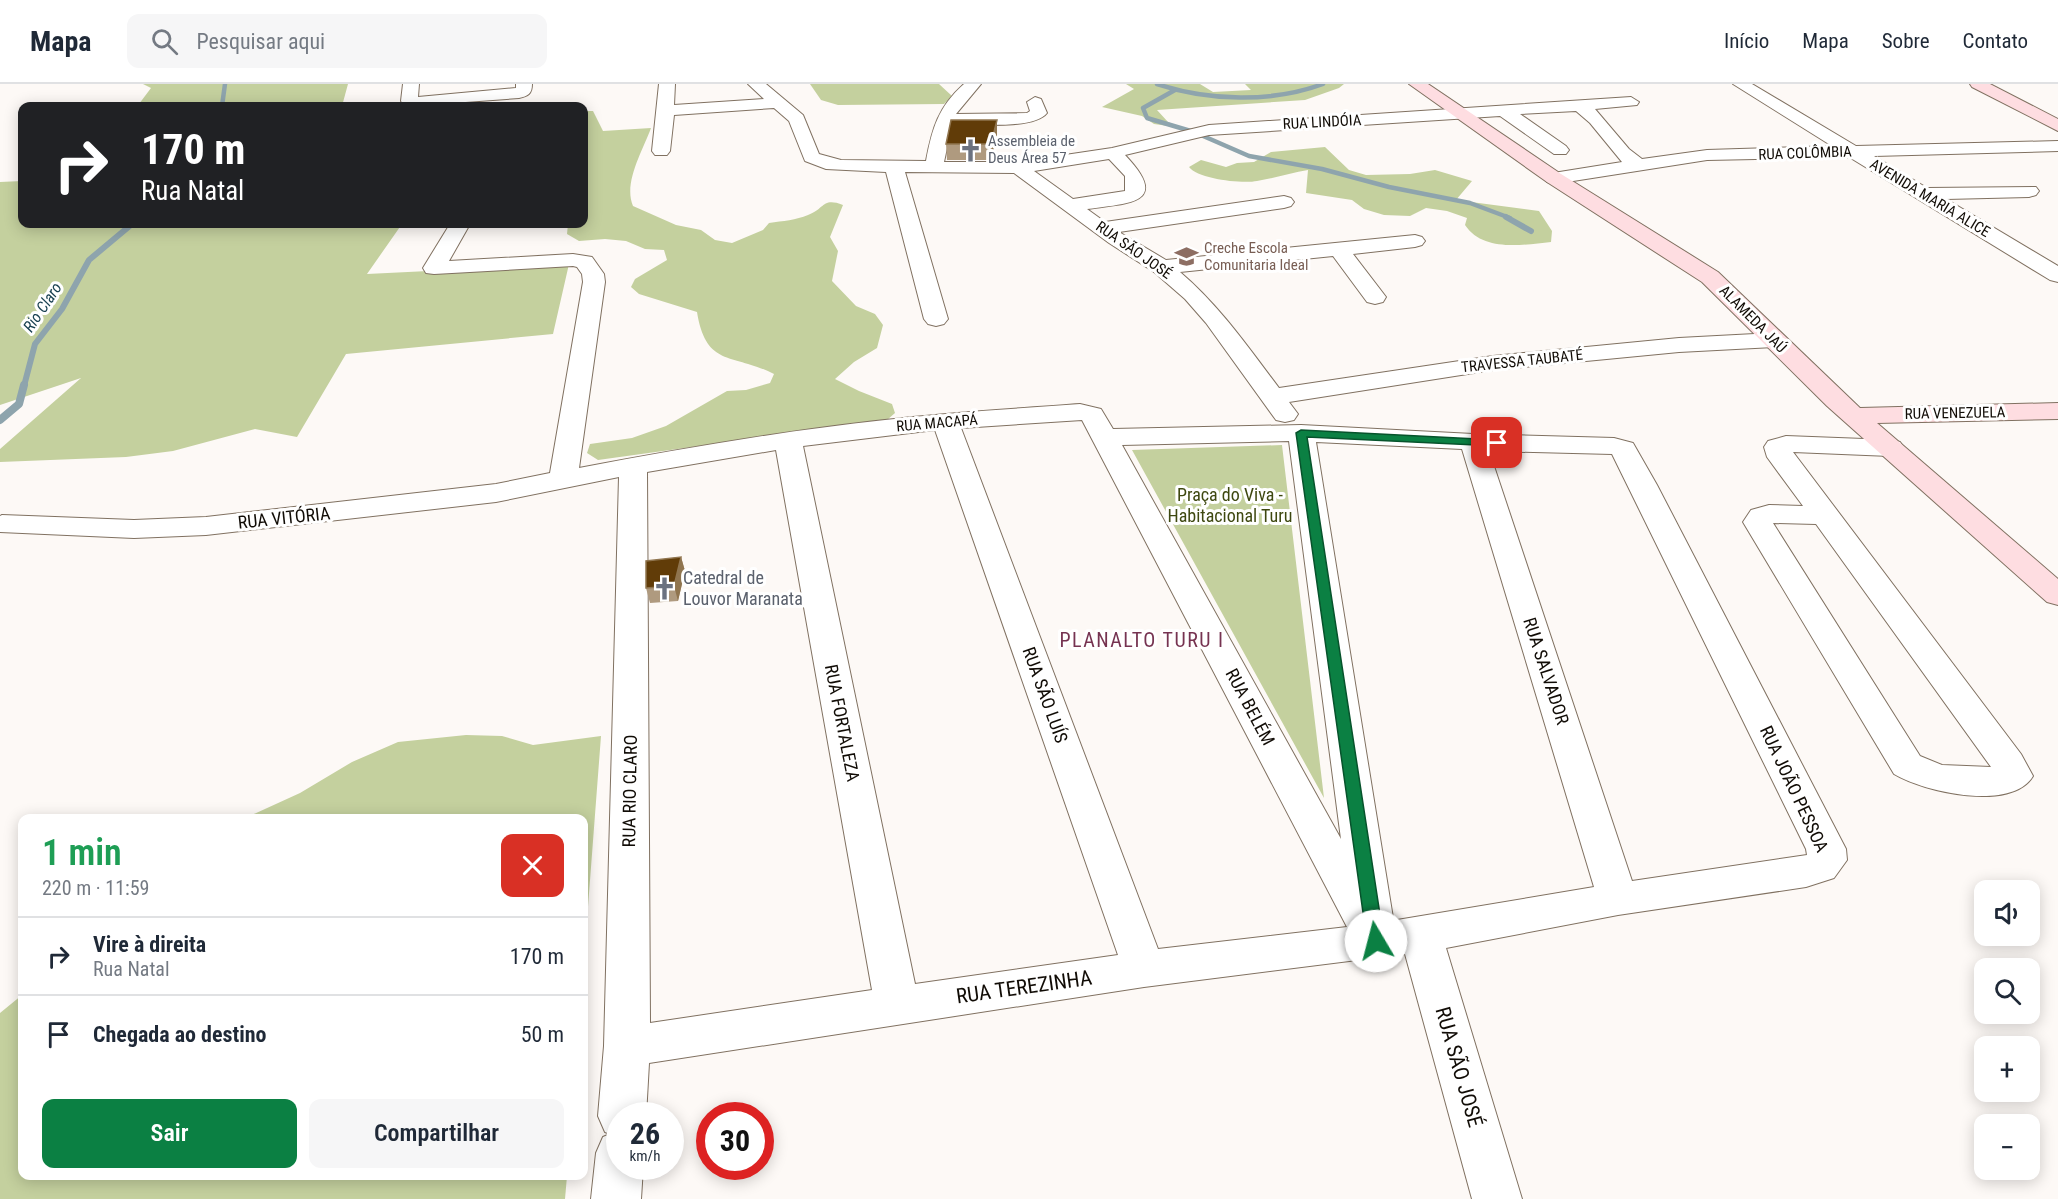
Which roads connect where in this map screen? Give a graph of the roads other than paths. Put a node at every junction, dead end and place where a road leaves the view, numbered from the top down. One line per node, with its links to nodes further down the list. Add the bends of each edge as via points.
1 (411, 84): 2 (street, via 409,100 413,102 519,93 524,91)
2 (524, 84)
3 (667, 84): 13 (street)
4 (756, 84): 12 (street)
5 (973, 84): 16 (street)
6 (1417, 84): 15 (main road, ALAMEDA JAÚ)
7 (1741, 84): 22 (street, AVENIDA MARIA ALICE)
8 (1978, 84): 17 (main road)
9 (1586, 100): 11 (street, RUA LINDÓIA); 14 (street, RUA LINDÓIA); 24 (street, via 1626,158)
10 (1035, 102): 16 (street, via 1039,113 1030,118)
11 (1631, 102)
12 (777, 103): 13 (street); 25 (street, RUA LINDÓIA, via 797,119 811,157 817,161 841,166)
13 (666, 111): 21 (street)
14 (1504, 111): 15 (street, RUA LINDÓIA); 19 (street)
15 (1460, 114): 28 (street, RUA LINDÓIA, via 1209,130 1112,153); 29 (main road, ALAMEDA JAÚ)
16 (944, 119): 26 (street)
17 (2058, 126)
18 (2058, 146): 20 (street, RUA COLÔMBIA)
19 (1560, 150)
20 (1947, 150): 22 (street, RUA COLÔMBIA); 27 (street)
21 (661, 151)
22 (1853, 151): 24 (street, RUA COLÔMBIA, via 1707,156); 31 (street, AVENIDA MARIA ALICE)
23 (1117, 157): 33 (street, via 1134,175 1135,194)
24 (1639, 165): 29 (street, RUA COLÔMBIA)
25 (894, 166): 26 (street, RUA LINDÓIA); 41 (street)
26 (934, 166): 28 (street, RUA LINDÓIA)
27 (1976, 167)
28 (1018, 168): 33 (street, RUA SÃO JOSÉ)
29 (1554, 178): 42 (main road, ALAMEDA JAÚ, via 1697,267)
30 (2029, 191): 31 (street)
31 (1923, 194): 39 (street, AVENIDA MARIA ALICE)
32 (1284, 202): 35 (street)
33 (1070, 206): 35 (street, RUA SÃO JOSÉ)
34 (458, 228): 54 (street, via 434,268 573,260 588,266 594,282)
35 (1103, 228): 38 (street, RUA SÃO JOSÉ)
36 (1415, 242): 37 (street)
37 (1339, 250): 38 (street); 40 (street)
38 (1162, 267): 43 (street, RUA SÃO JOSÉ, via 1214,318)
39 (2058, 275)
40 (1375, 297)
41 (936, 319)
42 (1774, 340): 43 (street, TRAVESSA TAUBATÉ, via 1494,363); 45 (main road, ALAMEDA JAÚ)
43 (1271, 397): 48 (street, RUA SÃO JOSÉ)
44 (2058, 411): 45 (main road, RUA VENEZUELA)
45 (1853, 416): 52 (main road, ALAMEDA JAÚ)
46 (945, 421): 47 (street, RUA MACAPÁ); 49 (street, RUA MACAPÁ); 61 (street, RUA SÃO LUÍS)
47 (1095, 425): 48 (street, RUA MACAPÁ); 60 (street, RUA BELÉM)
48 (1301, 433): 50 (street, RUA MACAPÁ); 60 (street)
49 (788, 440): 53 (street, RUA VITÓRIA); 62 (street, RUA FORTALEZA)
50 (1473, 442): 51 (street, RUA MACAPÁ); 58 (street, RUA SALVADOR)
51 (1620, 448): 58 (street, RUA JOÃO PESSOA, via 1666,529 1827,849 1827,860 1806,871)
52 (1890, 448): 55 (street, via 1786,444 1779,447 1781,457); 57 (main road, ALAMEDA JAÚ)
53 (633, 466): 54 (street, RUA VITÓRIA); 63 (street, RUA RIO CLARO)
54 (563, 478): 56 (street, RUA VITÓRIA, via 496,493 206,526 134,529)
55 (1824, 515): 55 (street, via 2008,763 2014,776 2006,781 1933,779 1907,765 1758,522 1761,516 1769,514)
56 (2, 524)
57 (2058, 595)
58 (1618, 899): 59 (street, RUA JOÃO PESSOA)
59 (1421, 935): 60 (street, RUA TEREZINHA); 67 (street, RUA SÃO JOSÉ)
60 (1376, 941): 61 (street, RUA TEREZINHA)
61 (1144, 969): 62 (street, RUA TEREZINHA)
62 (897, 1005): 63 (street, RUA TEREZINHA)
63 (627, 1046): 64 (street, RUA RIO CLARO)
64 (623, 1102)
65 (618, 1180): 66 (street)
66 (616, 1199)
67 (1497, 1199)

